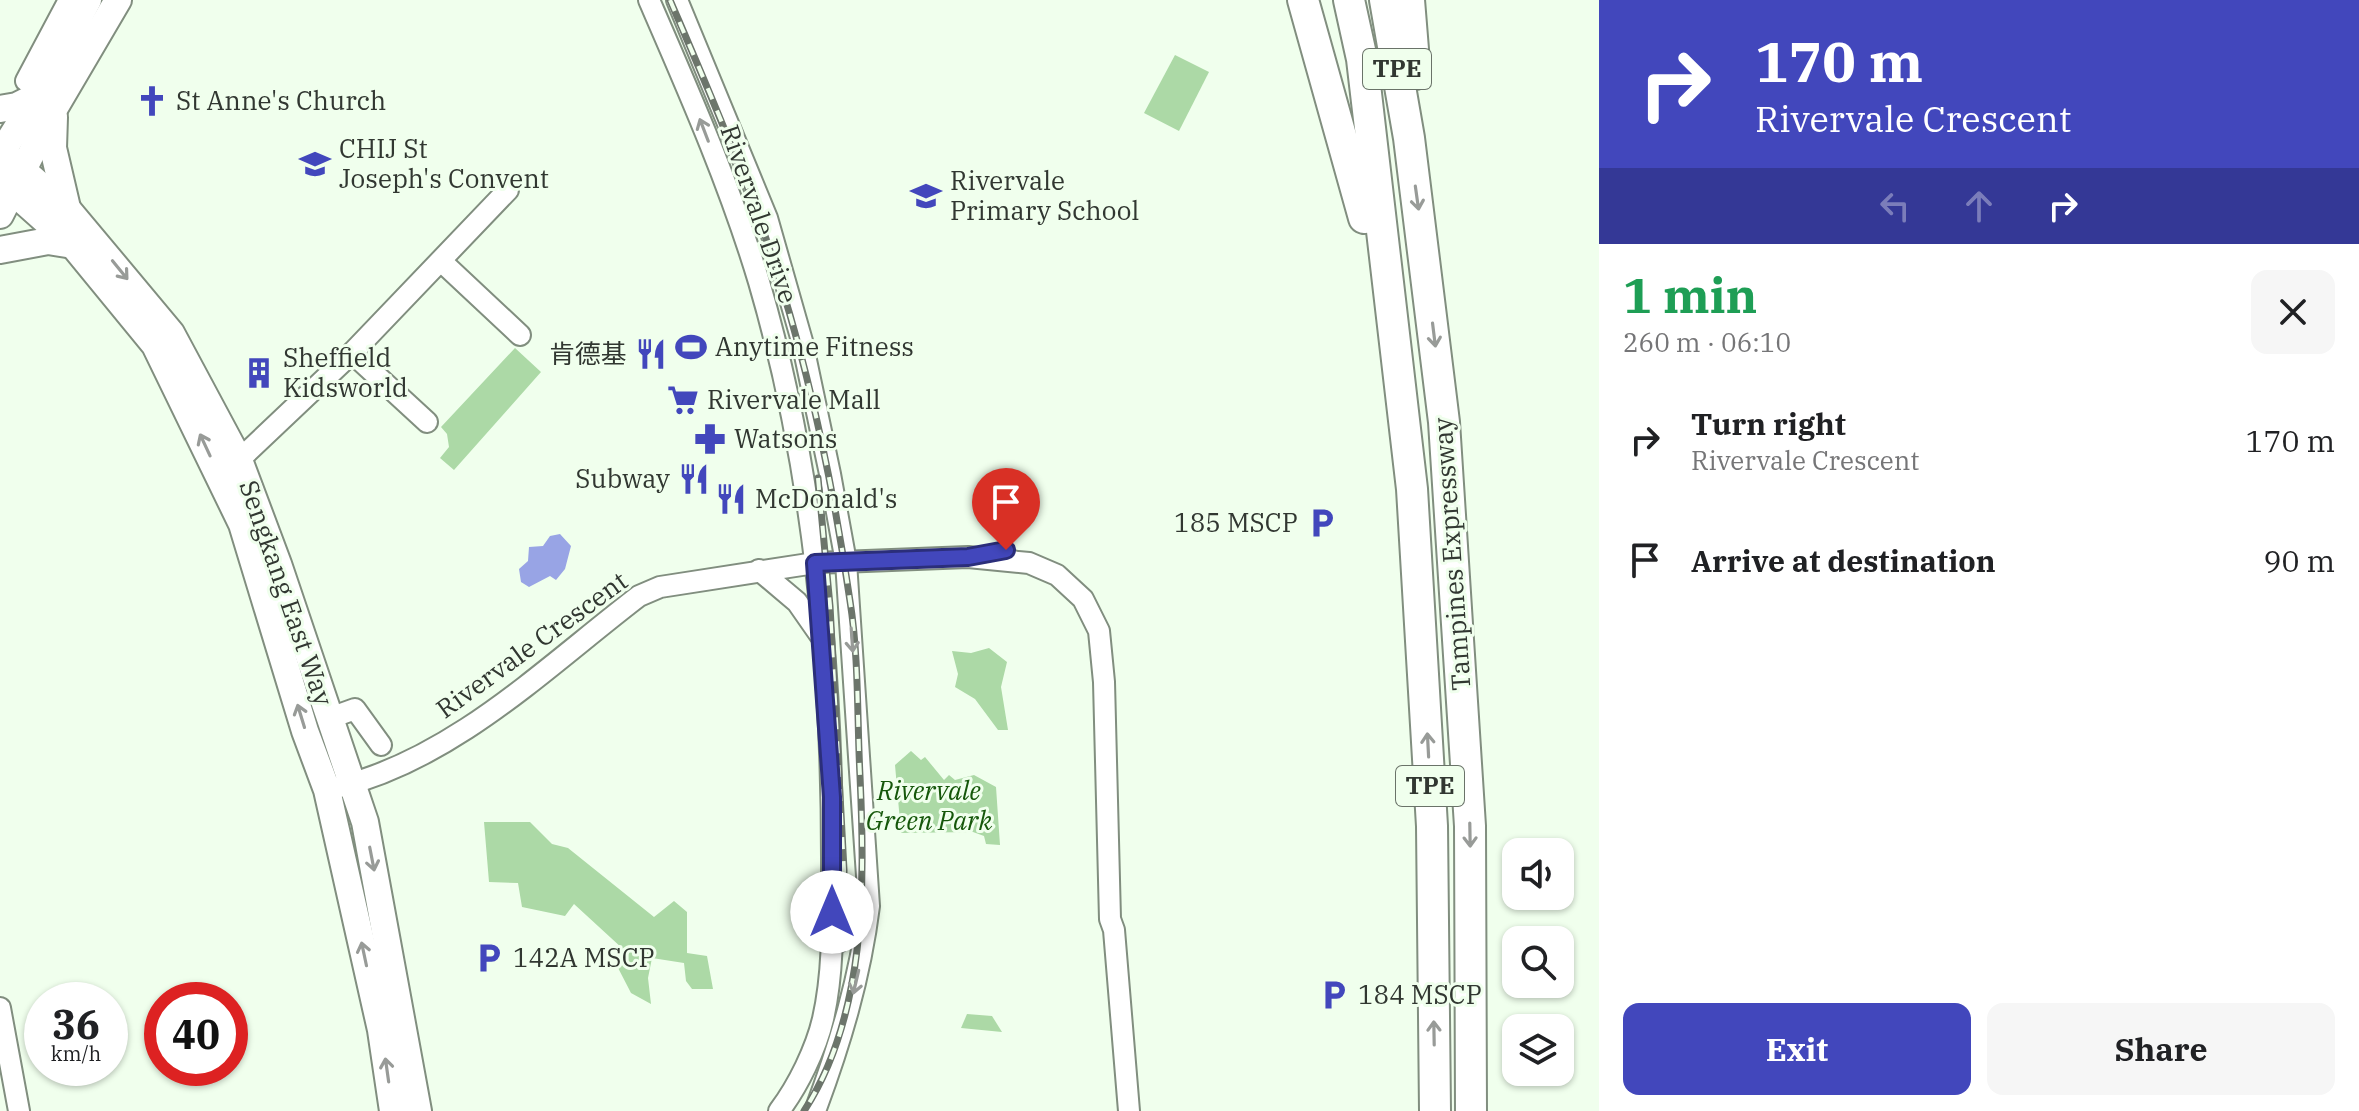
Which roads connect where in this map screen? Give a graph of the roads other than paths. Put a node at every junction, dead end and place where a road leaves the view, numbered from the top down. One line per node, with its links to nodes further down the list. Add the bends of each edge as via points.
1 (69, 0): 11 (street)
2 (88, 0): 11 (main road)
3 (118, 0): 12 (main road)
4 (649, 0): 30 (street, Rivervale Drive, one-way to 4, via 790,417 759,282)
5 (677, 0): 29 (street, Rivervale Drive, via 728,116 785,274)
6 (1303, 0): 24 (highway)
7 (1321, 0): 16 (highway)
8 (1349, 0): 16 (highway, Tampines Expressway / TPE, via 1362,59)
9 (1385, 0): 14 (highway, Tampines Expressway / TPE)
10 (1409, 0): 14 (highway, via 1417,93)
11 (53, 48): 12 (main road)
12 (39, 95): 13 (main road); 15 (main road); 17 (main road); 19 (main road)
13 (0, 109)
14 (1409, 138): 44 (highway, Tampines Expressway / TPE, one-way to 44, via 1450,504 1470,826)
15 (1, 152): 17 (main road, Sengkang East Way)
16 (1372, 156): 24 (highway, Tampines Expressway / TPE)
17 (12, 180): 19 (main road, Sengkang East Way); 20 (main road); 21 (main road, Sengkang East Way)
18 (508, 190): 23 (street)
19 (69, 211): 28 (main road, Sengkang East Way, one-way to 28, via 171,333)
20 (0, 215)
21 (73, 245): 22 (main road, via 48,241); 35 (main road, Sengkang East Way, one-way to 21, via 305,731 242,524 202,437 155,345)
22 (0, 250)
23 (441, 261): 25 (street); 26 (street)
24 (1392, 328): 43 (highway, Tampines Expressway / TPE, one-way to 24, via 1424,654 1410,462)
25 (520, 335)
26 (352, 353): 27 (street); 28 (street)
27 (427, 422)
28 (239, 460): 33 (main road, Sengkang East Way)
29 (846, 562): 30 (street, Rivervale Crescent); 41 (street, Rivervale Drive, one-way to 41, via 869,906 843,1037); 42 (street, Rivervale Crescent, via 968,557 1006,550 1050,560 1089,591 1107,621 1116,711 1120,920 1114,930)
30 (815, 563): 31 (street, Rivervale Crescent); 32 (street, Rivervale Drive)
31 (759, 570): 32 (street, via 797,602); 35 (street, Rivervale Crescent, via 660,587 639,596 487,714 392,770)
32 (822, 639): 40 (street, Rivervale Drive, via 832,797 832,941 823,1019)
33 (330, 718): 34 (street, via 355,709); 35 (main road, Sengkang East Way)
34 (381, 745)
35 (340, 786): 38 (main road, Sengkang East Way, one-way to 35); 39 (main road, Sengkang East Way, one-way to 39, via 365,822)
36 (0, 1008): 37 (street)
37 (19, 1111)
38 (393, 1111)
39 (418, 1111)
40 (779, 1111)
41 (815, 1111)
42 (1129, 1111)
43 (1435, 1111)
44 (1471, 1111)

